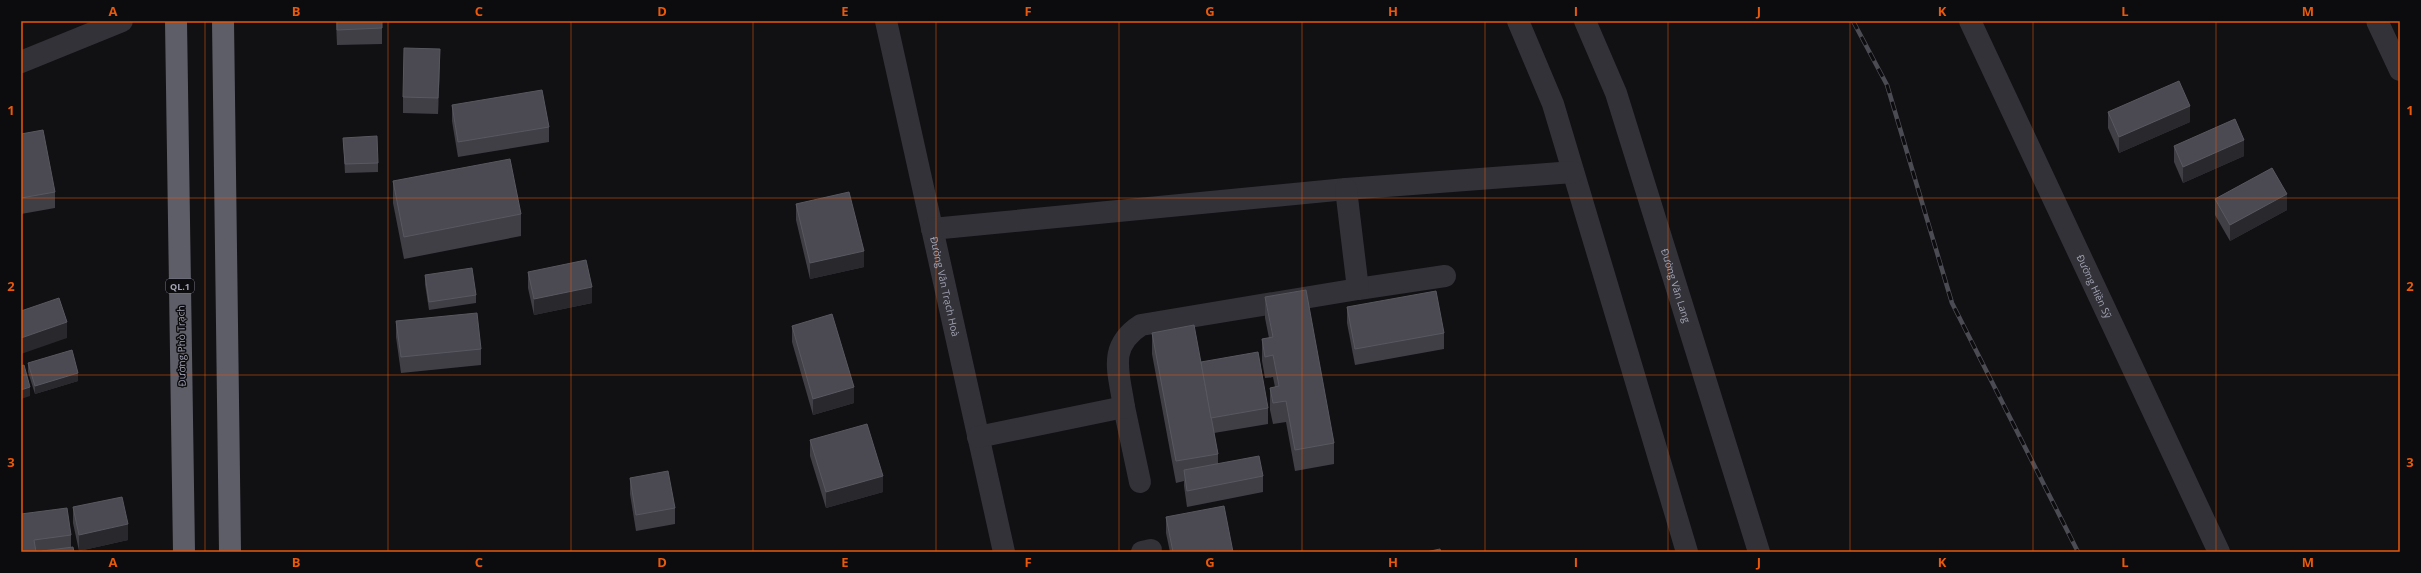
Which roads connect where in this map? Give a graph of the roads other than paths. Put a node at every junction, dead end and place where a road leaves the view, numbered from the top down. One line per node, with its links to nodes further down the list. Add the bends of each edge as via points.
1 (122, 21): 9 (street)
2 (176, 21): 19 (highway, Đường Phò Trạch / QL.1)
3 (223, 21): 20 (highway)
4 (886, 21): 13 (street, Đường Vân Trạch Hoà)
5 (1518, 21): 11 (street, via 1553,104)
6 (1585, 21): 23 (street, Đường Văn Lang, via 1616,93)
7 (1970, 21): 24 (street, Đường Hiền Sỹ)
8 (2377, 21): 10 (street)
9 (21, 62)
10 (2400, 70)
11 (1573, 172): 12 (street); 22 (street)
12 (1346, 189): 13 (street); 15 (street)
13 (932, 229): 17 (street, Đường Vân Trạch Hoà)
14 (1445, 276): 15 (street)
15 (1358, 289): 16 (street, via 1142,325 1129,333 1119,347 1117,362)
16 (1124, 407): 17 (street); 18 (street)
17 (978, 437): 21 (street, Đường Vân Trạch Hoà)
18 (1140, 482)
19 (184, 552)
20 (230, 552)
21 (1004, 552)
22 (1687, 552)
23 (1759, 552)
24 (2219, 552)

